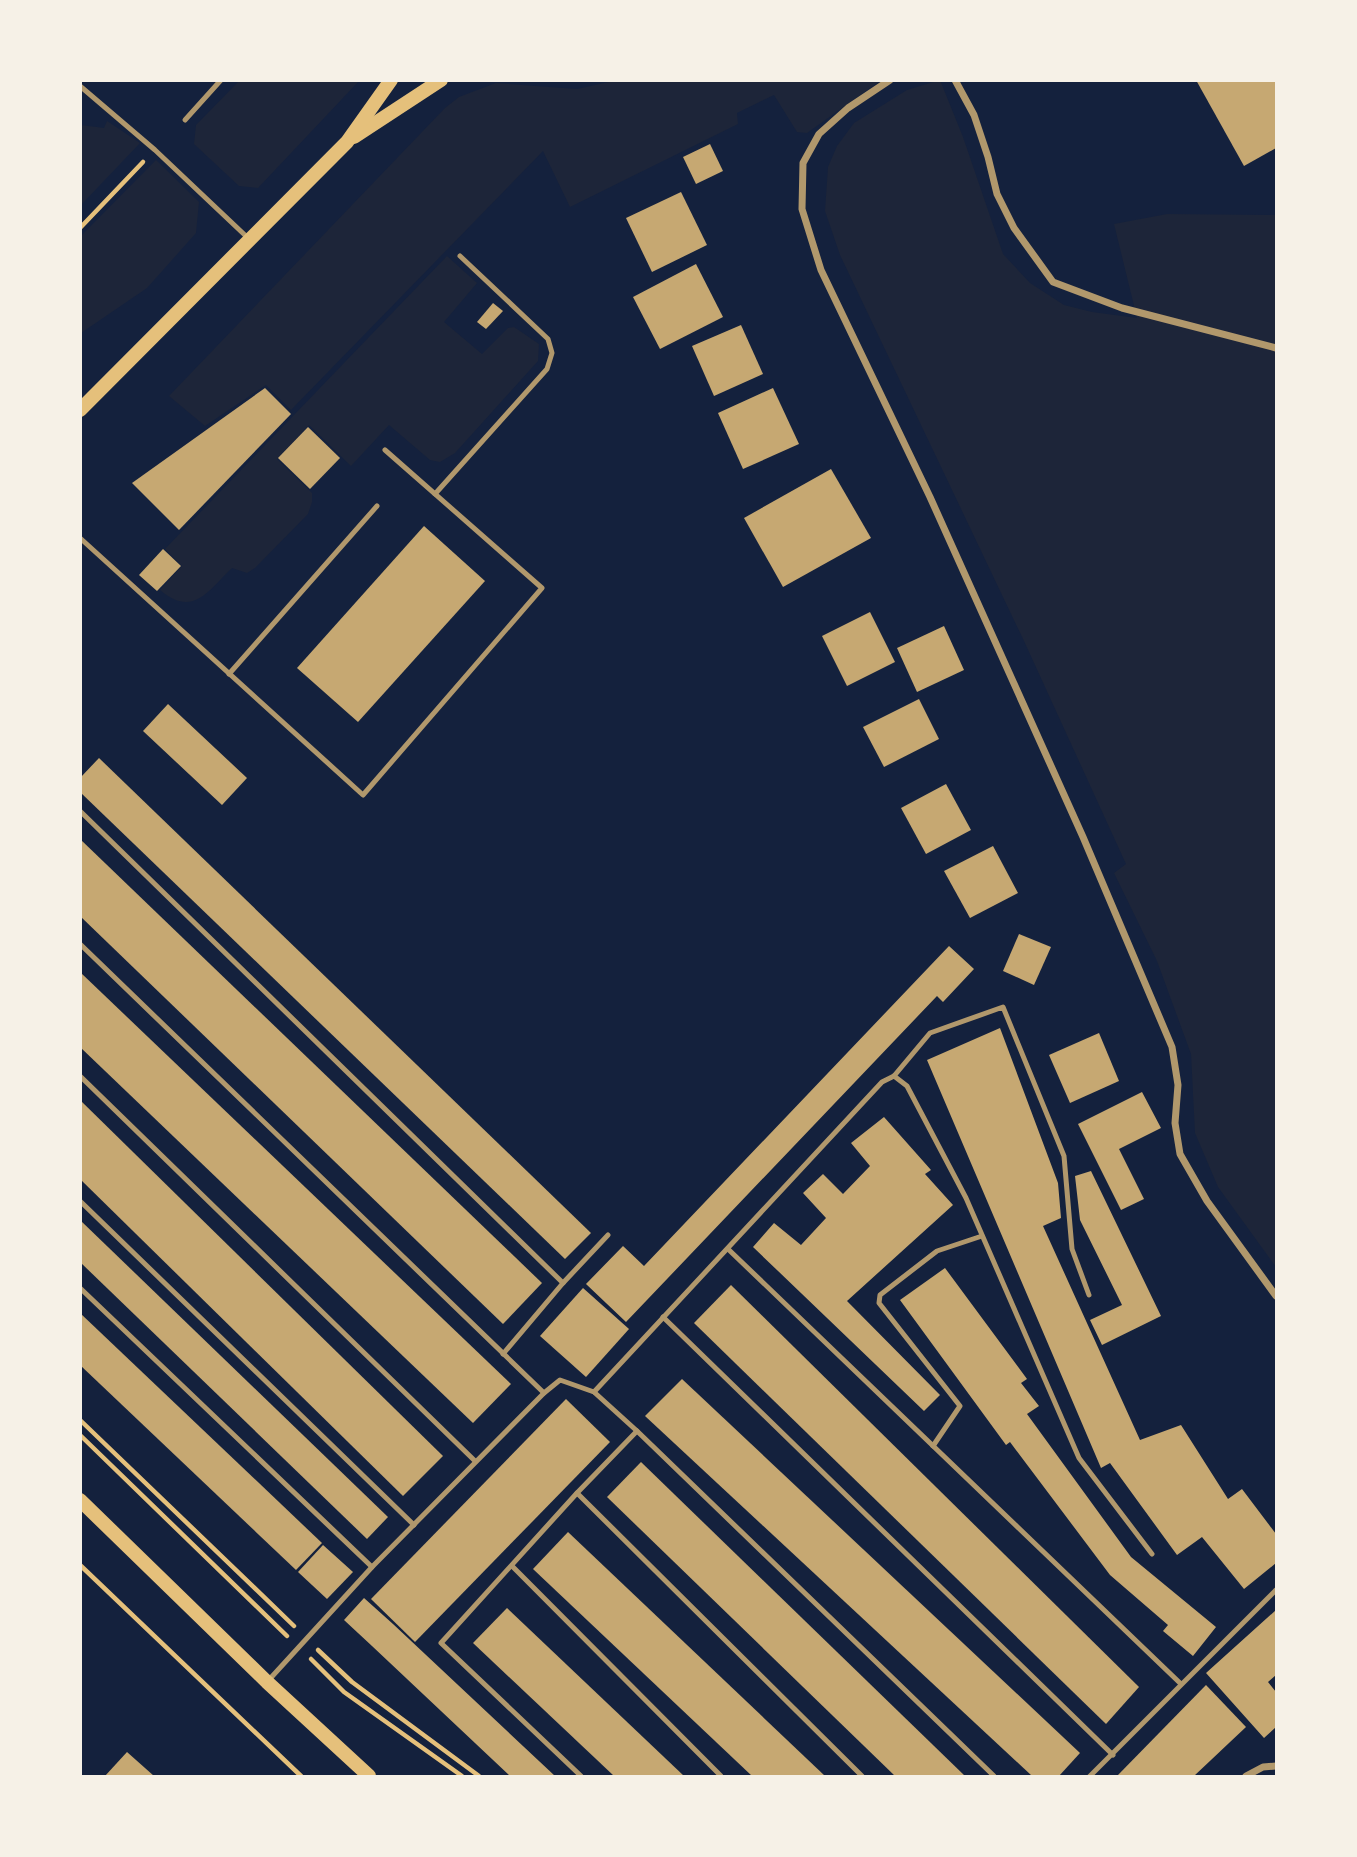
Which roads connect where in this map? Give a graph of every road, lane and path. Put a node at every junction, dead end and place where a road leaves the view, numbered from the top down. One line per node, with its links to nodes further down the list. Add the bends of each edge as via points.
1 (220, 80): 7 (lane)
2 (391, 80): 8 (main road)
3 (441, 80): 8 (main road)
4 (890, 80): 31 (street, via 818,134 803,163 802,209 817,258 936,509 1172,1047 1180,1154 1207,1201)
5 (955, 80): 13 (street, via 974,115 997,194 1014,228 1053,282 1122,308)
6 (80, 86): 9 (lane)
7 (185, 120)
8 (347, 142): 11 (main road)
9 (155, 150): 10 (path); 11 (lane)
10 (80, 228)
11 (250, 240): 14 (main road)
12 (460, 256): 16 (lane, via 548,339 552,353 547,369)
13 (1276, 348)
14 (80, 410)
15 (385, 450): 16 (lane)
16 (435, 494): 19 (lane, via 542,588 363,795)
17 (377, 506): 19 (lane)
18 (80, 538): 19 (lane)
19 (229, 674)
20 (80, 811): 28 (lane)
21 (80, 944): 33 (lane)
22 (80, 1076): 40 (lane)
23 (894, 1076): 26 (lane, via 907,1086); 27 (lane, via 882,1082); 30 (lane, via 930,1033 1003,1007 1063,1156 1072,1249)
24 (80, 1201): 43 (lane)
25 (608, 1236): 28 (lane)
26 (982, 1236): 39 (lane, via 936,1251 878,1299 960,1406); 44 (lane, via 1079,1458)
27 (728, 1249): 32 (lane); 39 (lane)
28 (563, 1283): 33 (lane)
29 (80, 1288): 47 (lane)
30 (1089, 1295)
31 (1276, 1296)
32 (663, 1317): 34 (lane); 53 (lane)
33 (503, 1354): 35 (lane)
34 (594, 1392): 35 (lane, via 560,1380); 37 (lane)
35 (544, 1393): 40 (lane)
36 (80, 1420): 49 (path)
37 (638, 1431): 41 (lane); 62 (lane)
38 (80, 1435): 50 (path)
39 (933, 1446): 52 (lane)
40 (475, 1461): 43 (lane)
41 (577, 1493): 46 (lane); 61 (lane)
42 (80, 1500): 51 (main road)
43 (414, 1525): 47 (lane)
44 (1152, 1553)
45 (80, 1565): 55 (path)
46 (512, 1566): 59 (lane, via 441,1643); 60 (lane)
47 (372, 1567): 49 (lane)
48 (1276, 1590): 52 (lane)
49 (306, 1639): 50 (lane); 58 (path, via 352,1682)
50 (298, 1647): 51 (lane); 57 (path, via 344,1692)
51 (267, 1682): 56 (main road)
52 (1181, 1684): 53 (lane)
53 (1113, 1755): 63 (lane)
54 (1276, 1766): 64 (street)
55 (301, 1776)
56 (369, 1776)
57 (462, 1776)
58 (479, 1776)
59 (581, 1776)
60 (720, 1776)
61 (862, 1776)
62 (994, 1776)
63 (1090, 1776)
64 (1245, 1776)

